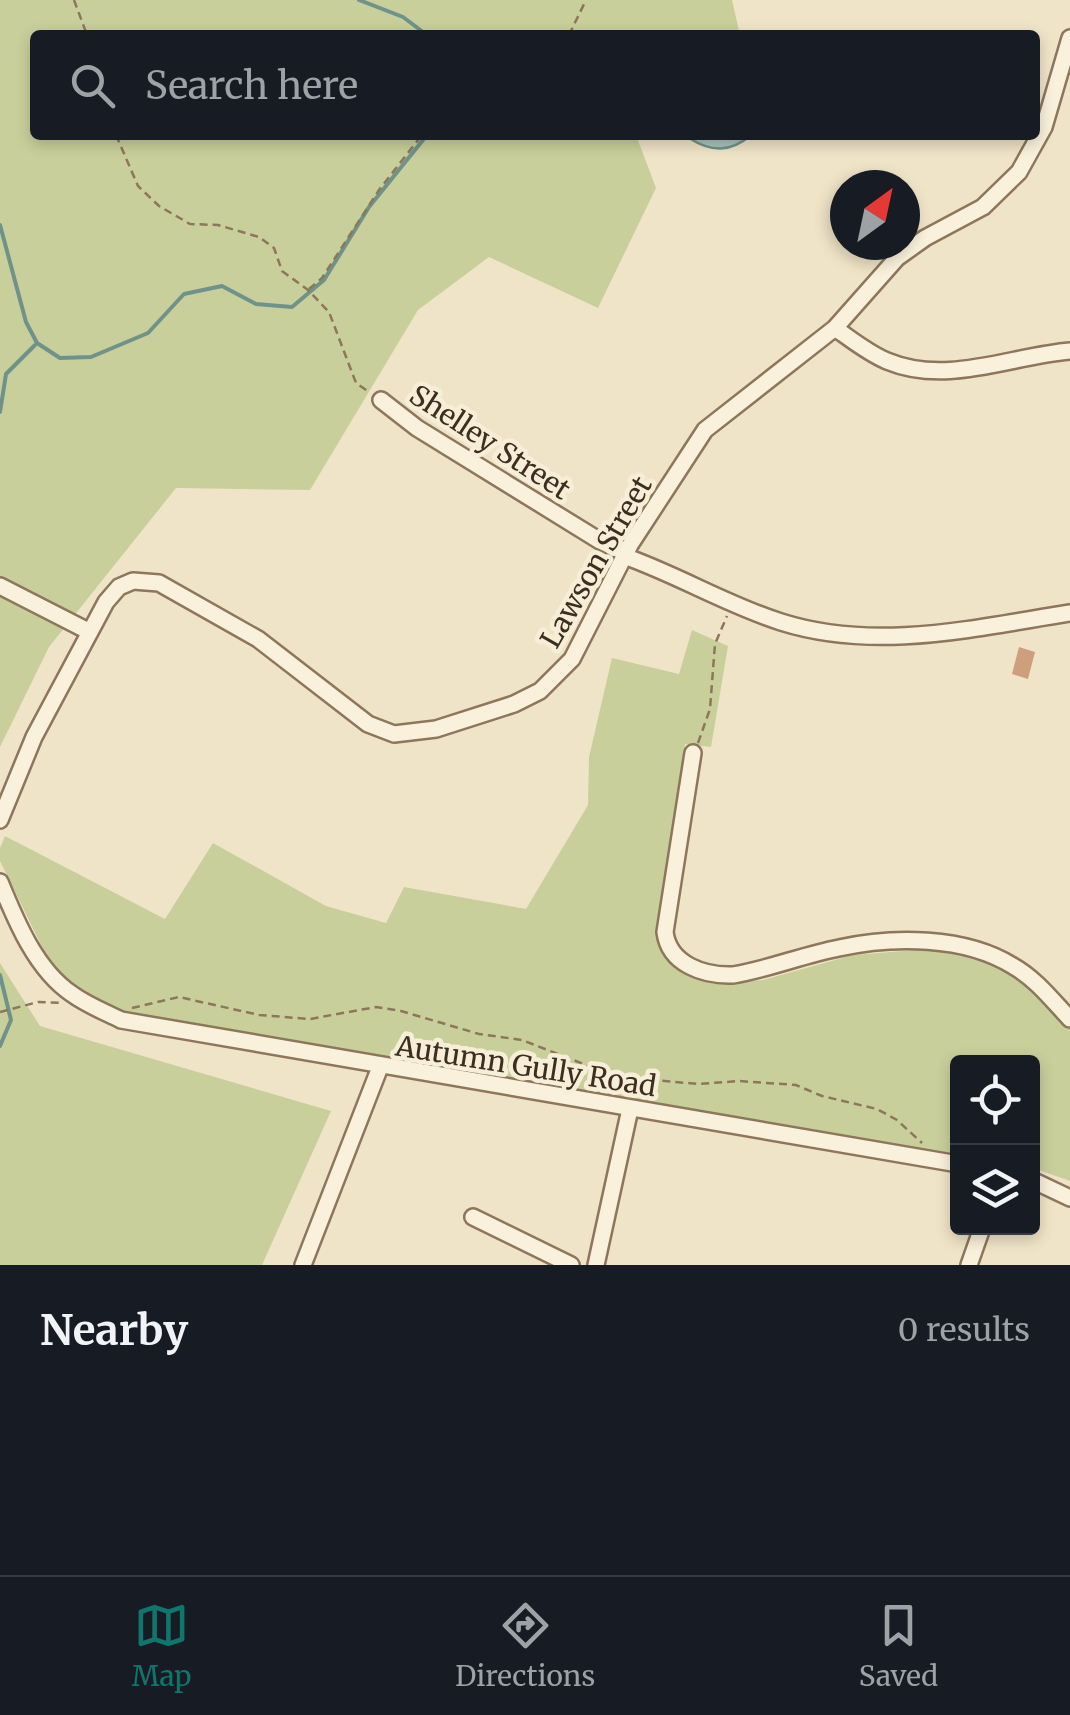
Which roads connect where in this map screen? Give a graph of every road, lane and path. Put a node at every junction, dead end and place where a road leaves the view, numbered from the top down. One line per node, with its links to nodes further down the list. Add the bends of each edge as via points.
1 (74, 0): 3 (path)
2 (586, 0): 4 (path)
3 (86, 30)
4 (571, 30)
5 (1070, 38): 6 (street, Lawson Street)
6 (1040, 134)
7 (118, 140): 10 (path, via 138,186 158,206 190,224 259,237 274,248 282,270)
8 (418, 140): 10 (path)
9 (1037, 140): 11 (street, Lawson Street, via 1020,172 983,207 897,258)
10 (308, 290): 13 (path, via 330,312 356,383)
11 (835, 328): 12 (street, via 888,362 923,370); 14 (street, Lawson Street, via 705,430)
12 (1070, 351)
13 (381, 400): 14 (street, Shelley Street)
14 (625, 555): 16 (street, Shelley Street); 18 (street, Lawson Street, via 580,646 552,682 514,704 409,734 368,724 258,639 160,584 134,581 119,588)
15 (0, 586): 18 (street)
16 (732, 603): 17 (street, Shelley Street, via 794,626 862,637 928,636); 19 (path, via 715,644 710,709)
17 (1070, 614)
18 (90, 632): 20 (street, Lawson Street, via 34,737)
19 (694, 753): 25 (street, via 666,924 666,941 678,959 733,975 869,942 944,944 1012,965)
20 (0, 820)
21 (0, 882): 22 (street, via 47,970)
22 (90, 1004): 24 (path, via 38,1002); 26 (street, Autumn Gully Road, via 121,1020)
23 (128, 1009): 28 (path, via 179,997 259,1015 310,1018 376,1007 522,1040 618,1078 796,1085 877,1109)
24 (0, 1012)
25 (1070, 1019)
26 (380, 1067): 27 (street, Autumn Gully Road); 34 (street)
27 (630, 1109): 28 (street, Autumn Gully Road); 36 (street)
28 (938, 1161): 29 (street, Autumn Gully Road)
29 (950, 1163)
30 (1040, 1184): 31 (street)
31 (1070, 1198)
32 (473, 1217): 35 (street)
33 (980, 1235): 37 (street)
34 (303, 1265)
35 (571, 1265)
36 (596, 1265)
37 (969, 1265)

